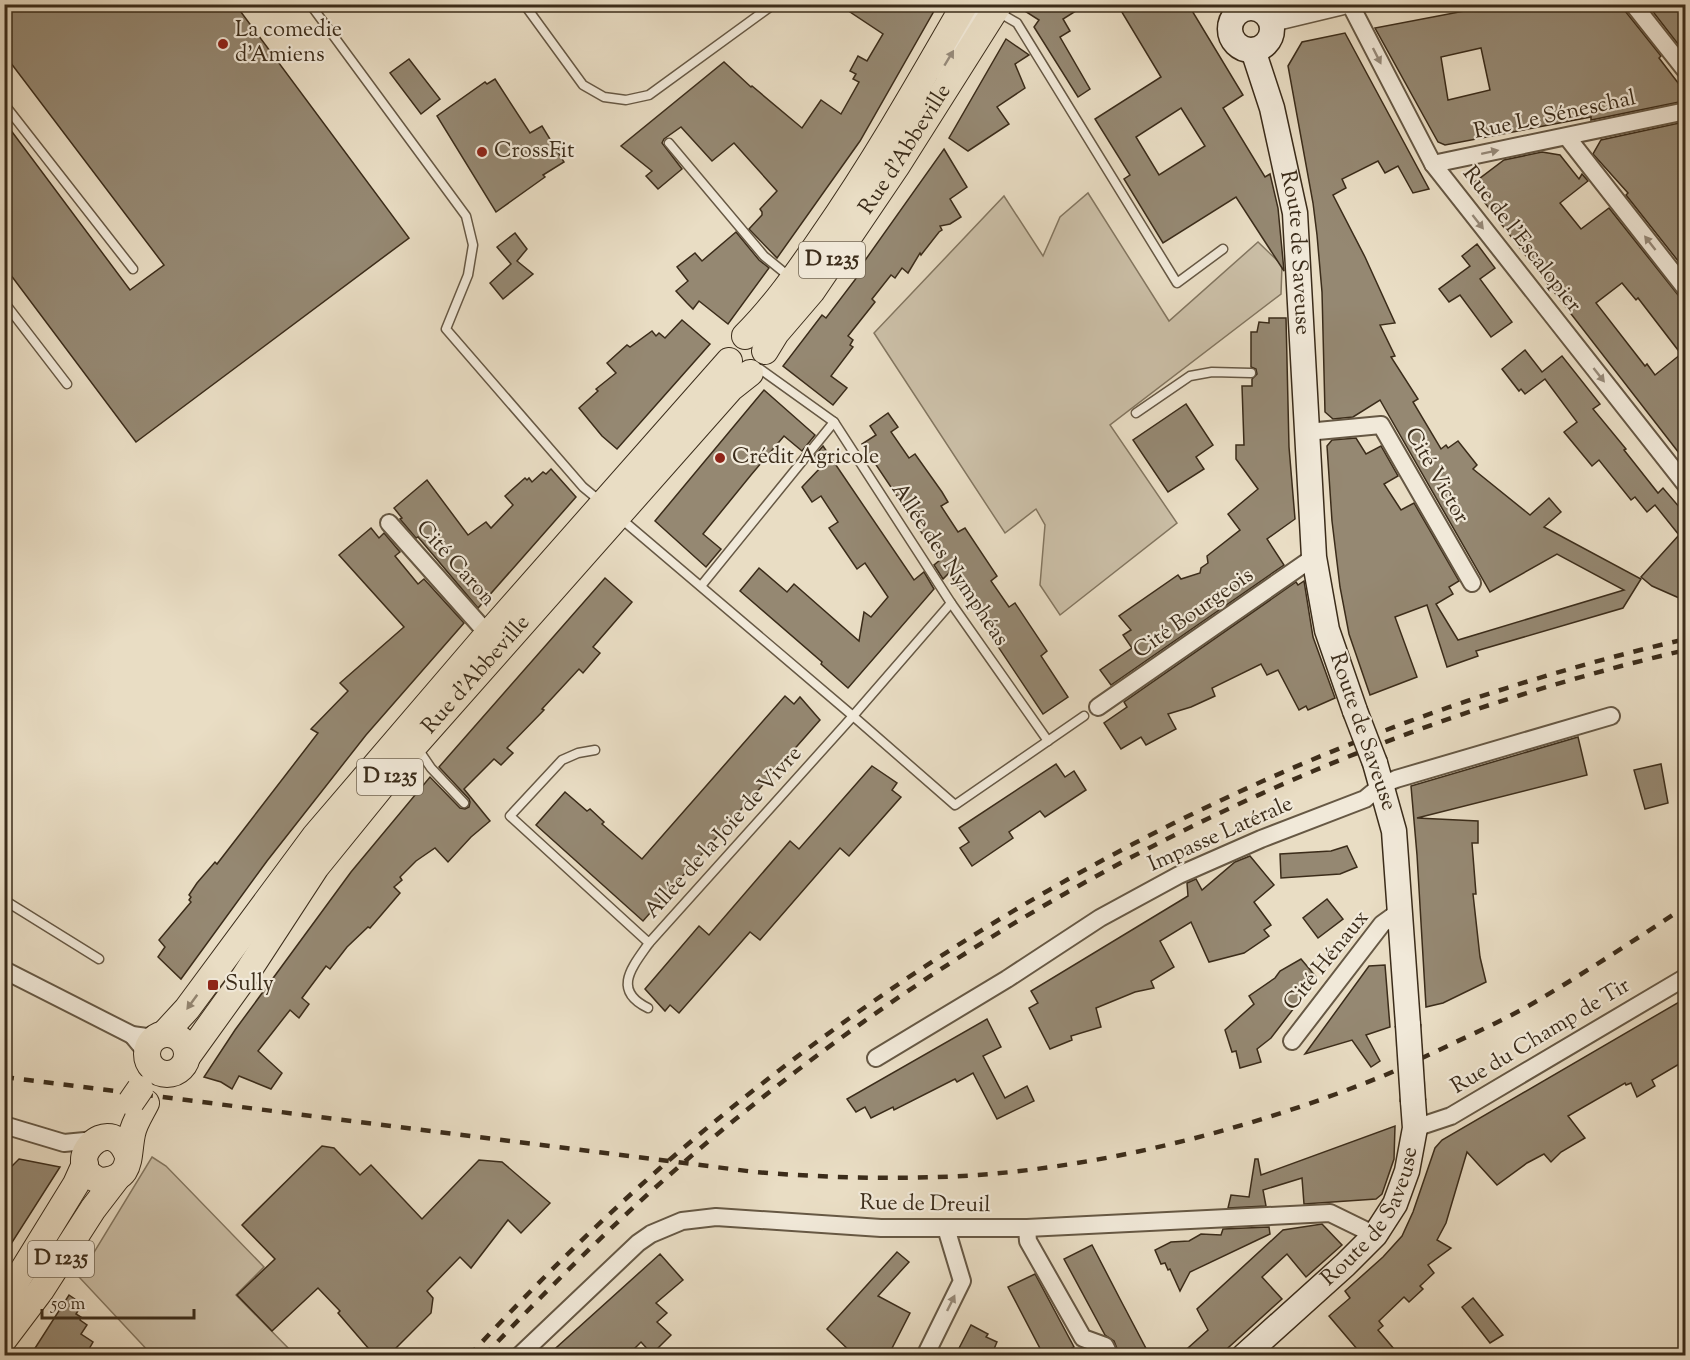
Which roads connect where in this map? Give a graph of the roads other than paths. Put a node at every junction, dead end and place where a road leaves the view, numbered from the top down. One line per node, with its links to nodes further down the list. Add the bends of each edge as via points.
1 (310, 4): 35 (lane, via 466,216 473,245 468,275 446,329 583,487)
2 (524, 4): 3 (lane, via 584,85 604,97 626,100 649,95)
3 (774, 4)
4 (965, 4): 20 (main road, Rue d'Abbeville / D 1235)
5 (1341, 4): 10 (street)
6 (1350, 4): 19 (street, Rue de l'Escalopier, one-way to 19)
7 (1633, 4): 12 (street)
8 (992, 6): 13 (lane, one-way to 8); 20 (main road, Rue d'Abbeville / D 1235); 21 (lane, via 1017,23 1177,283)
9 (1233, 9): 10 (main road, via 1253,8); 11 (main road, via 1231,35 1240,47)
10 (1270, 21): 11 (main road, via 1267,42)
11 (1253, 50): 33 (main road, Route de Saveuse, via 1272,108 1295,213 1300,375)
12 (1686, 71)
13 (934, 83)
14 (4, 104): 23 (lane)
15 (1686, 111): 16 (street, Rue Le Séneschal)
16 (1567, 137): 19 (street, Rue Le Séneschal, one-way to 16); 25 (street, one-way to 16)
17 (902, 139): 20 (lane)
18 (669, 143): 24 (lane, via 764,256)
19 (1433, 164): 34 (street, Rue de l'Escalopier, one-way to 34)
20 (881, 170): 24 (main road, Rue d'Abbeville / D 1235)
21 (1222, 249)
22 (818, 260): 24 (lane)
23 (133, 269)
24 (803, 286): 28 (main road, Rue d'Abbeville / D 1235, via 776,333)
25 (1686, 289)
26 (4, 302): 30 (lane)
27 (788, 305): 28 (lane)
28 (749, 357): 32 (lane, Allée des Nymphéas); 35 (main road, Rue d'Abbeville / D 1235, via 731,388)
29 (1251, 373): 31 (lane, via 1190,376)
30 (67, 384)
31 (1136, 412)
32 (834, 422): 39 (lane); 40 (lane, Allée des Nymphéas)
33 (1307, 432): 37 (main road, Route de Saveuse); 38 (street, Cité Victor, via 1381,424)
34 (1686, 485)
35 (611, 510): 39 (lane); 41 (main road, Rue d'Abbeville / D 1235)
36 (389, 523): 41 (street, Cité Caron)
37 (1314, 558): 42 (street, Cité Bourgeois); 48 (main road, Route de Saveuse, bridge, via 1327,630)
38 (1472, 583)
39 (700, 586): 43 (lane)
40 (951, 603): 43 (lane, Allée de la Joie de Vivre); 46 (lane, Allée des Nymphéas)
41 (494, 642): 45 (main road, Rue d'Abbeville / D 1235)
42 (1091, 711): 46 (lane)
43 (853, 716): 46 (lane, via 955,805); 54 (lane, Allée de la Joie de Vivre)
44 (1611, 716): 48 (street, Impasse Latérale, via 1436,766)
45 (410, 738): 49 (lane, via 431,768); 50 (lane); 63 (main road, Rue d'Abbeville / D 1235, via 316,867 241,982)
46 (1048, 741)
47 (595, 750): 54 (lane, Allée de la Joie de Vivre, via 562,760 510,816)
48 (1378, 774): 53 (main road, Route de Saveuse, via 1394,831); 62 (street, Impasse Latérale, via 1365,799 1211,859 1130,901)
49 (464, 803)
50 (339, 823)
51 (310, 858): 55 (lane)
52 (4, 900): 56 (lane)
53 (1400, 911): 61 (street, Cité Hénaux, via 1382,924); 65 (main road, Route de Saveuse, bridge)
54 (649, 943): 59 (lane, via 628,973 628,989 637,1003)
55 (249, 952)
56 (99, 959)
57 (4, 970): 63 (street)
58 (1686, 977): 65 (street, Rue du Champ de Tir, via 1451,1116)
59 (648, 1008)
60 (202, 1020): 63 (lane, one-way to 63, via 191,1037)
61 (1292, 1041)
62 (876, 1058)
63 (155, 1065): 66 (main road, Rue d'Abbeville); 66 (main road, Rue d'Abbeville, via 132,1132 126,1169)
64 (4, 1125): 66 (street, via 64,1143)
65 (1415, 1128): 70 (main road, Route de Saveuse, via 1407,1171 1395,1204)
66 (96, 1159): 67 (lane); 71 (main road, Rue d'Abbeville / D 1235, via 76,1184); 72 (main road, Rue d'Abbeville / D 1235, via 93,1209)
67 (68, 1216)
68 (946, 1228): 69 (street, Rue de Dreuil); 73 (street, Rue de Dreuil, via 725,1218 682,1221 651,1234 624,1254); 74 (street, one-way to 68, via 962,1281)
69 (1027, 1228): 70 (street, Rue de Dreuil, via 1330,1213); 75 (street, via 1028,1241 1083,1338 1105,1346)
70 (1375, 1235): 76 (main road, Route de Saveuse)
71 (4, 1301)
72 (4, 1340)
73 (519, 1356)
74 (925, 1356)
75 (1110, 1356)
76 (1244, 1356)

